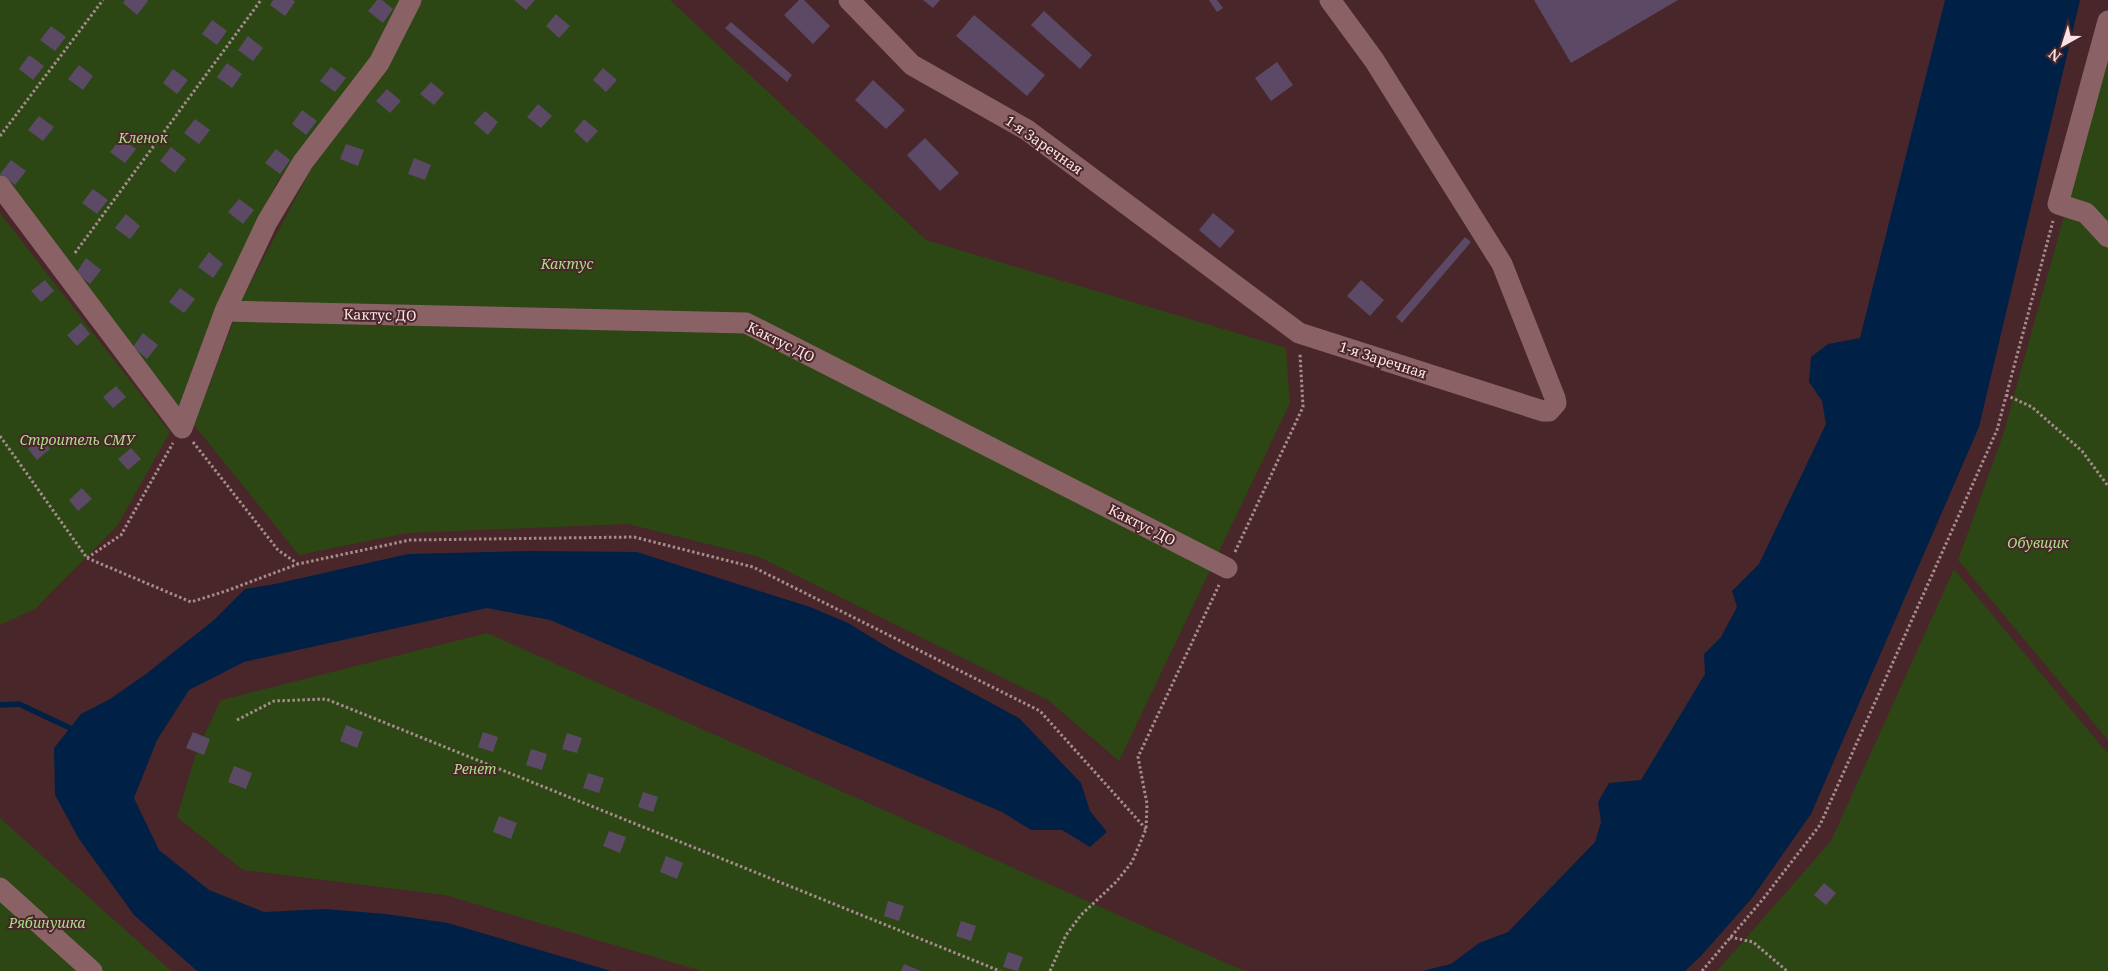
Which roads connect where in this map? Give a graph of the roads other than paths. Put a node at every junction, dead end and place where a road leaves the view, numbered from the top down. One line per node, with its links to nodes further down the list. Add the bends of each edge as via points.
1 (411, 0): 7 (street, via 379,63 303,162 267,222)
2 (849, 0): 3 (street, 1-я Заречная, via 912,66 1027,130 1299,333 1543,412 1549,411 1556,403 1502,264 1374,60)
3 (1330, 0)
4 (2108, 21): 6 (street, via 2058,204 2086,213)
5 (0, 186): 7 (street, via 182,428)
6 (2108, 237)
7 (225, 311): 8 (street, Кактус ДО, via 746,323)
8 (1227, 568)
9 (0, 888): 10 (street)
10 (92, 971)

